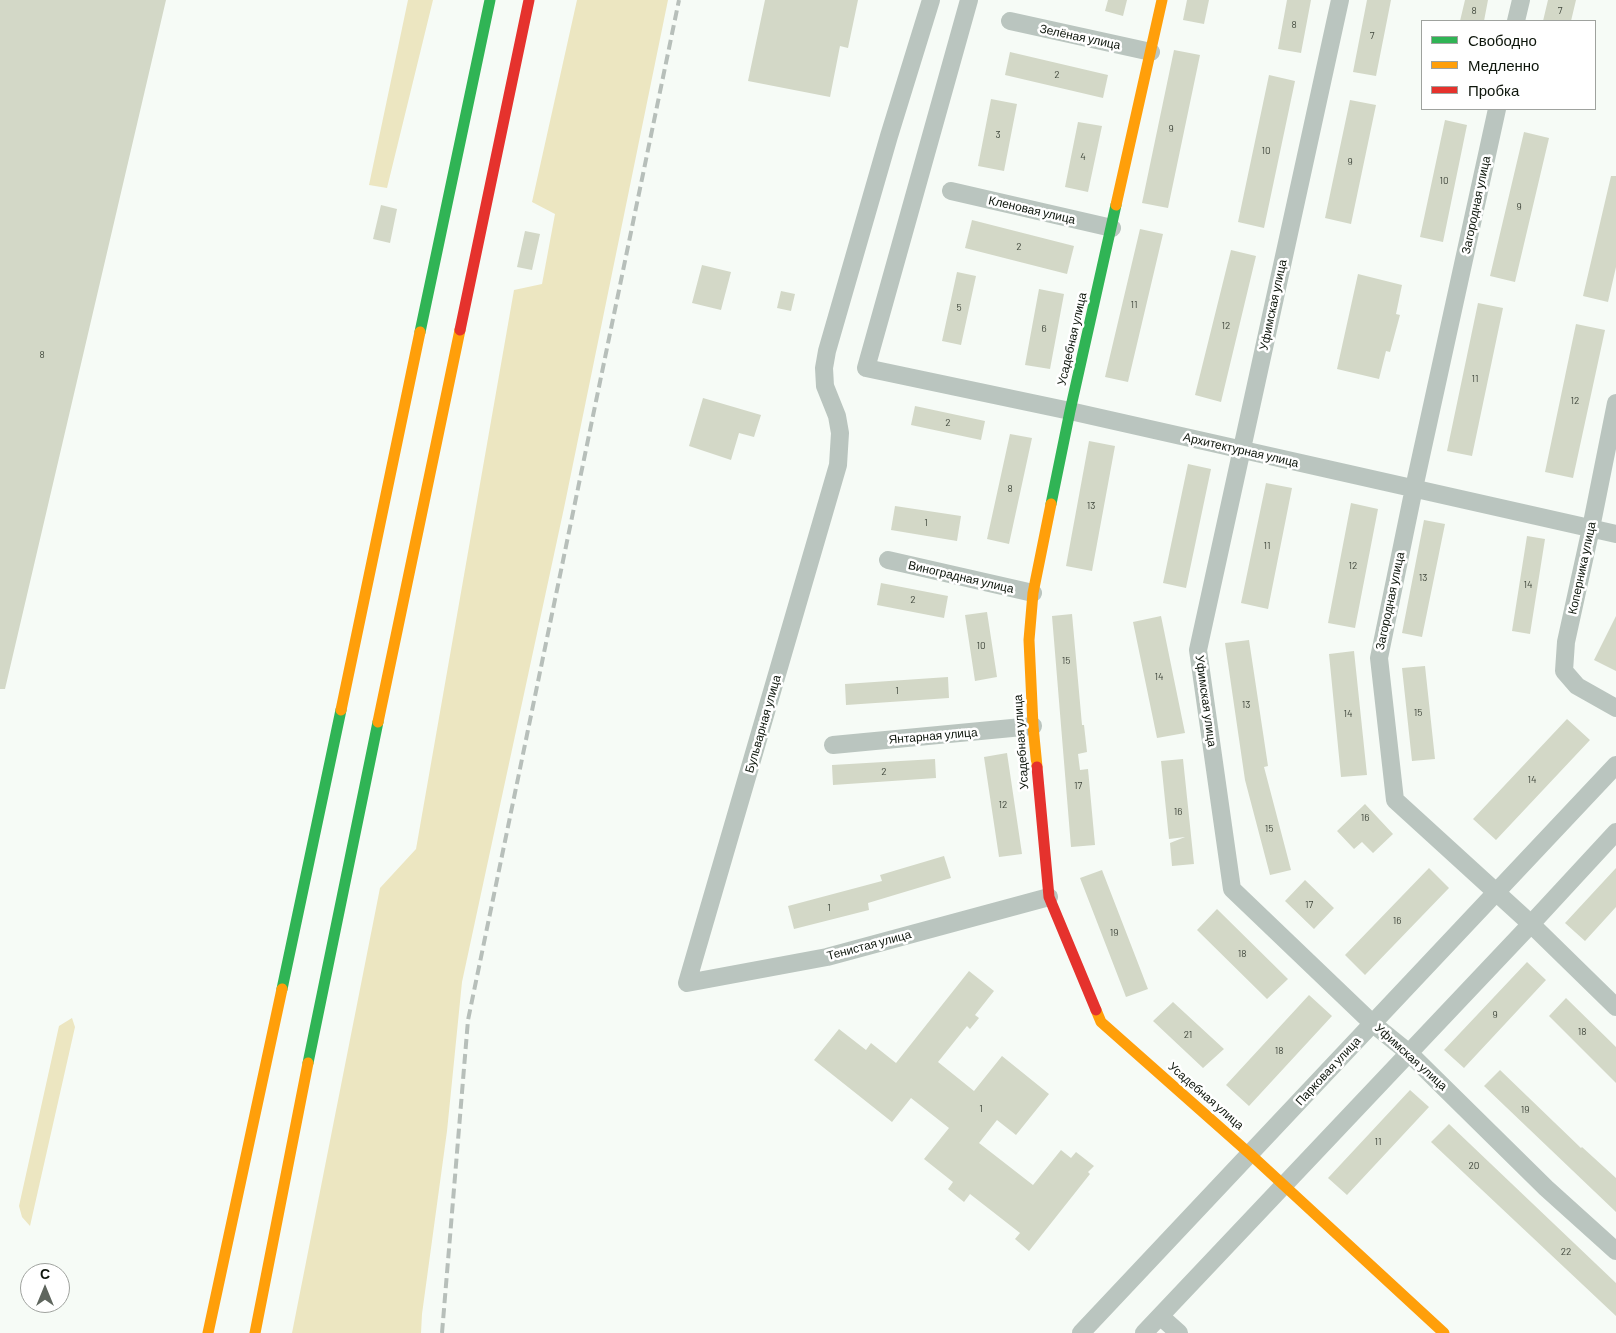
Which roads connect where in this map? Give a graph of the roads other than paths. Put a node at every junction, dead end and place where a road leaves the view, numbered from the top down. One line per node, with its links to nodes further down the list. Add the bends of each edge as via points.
1 (490, 0): 38 (main road)
2 (529, 0): 39 (main road, via 322,988)
3 (931, 0): 30 (street, Бульварная улица, via 827,351 825,386 840,433 838,465)
4 (969, 0): 15 (street, Архитектурная улица, via 866,368)
5 (1162, 0): 10 (main road, Усадебная улица)
6 (1340, 0): 16 (street, Уфимская улица)
7 (1521, 0): 8 (street)
8 (1516, 20)
9 (1010, 21): 10 (street, Зелёная улица)
10 (1151, 52): 13 (main road, Усадебная улица)
11 (1497, 110): 17 (street, Загородная улица)
12 (951, 191): 13 (street, Кленовая улица)
13 (1112, 228): 15 (main road, Усадебная улица)
14 (1616, 403): 18 (street, Коперника улица)
15 (1070, 411): 16 (street, Архитектурная улица); 21 (main road, Усадебная улица)
16 (1242, 451): 17 (street, Архитектурная улица); 32 (street, Уфимская улица, via 1198,650 1232,889)
17 (1414, 488): 18 (street, Архитектурная улица); 27 (street, Загородная улица, via 1379,658 1395,800)
18 (1591, 528): 19 (street, Архитектурная улица); 22 (street, Коперника улица, via 1566,642 1564,671 1577,686)
19 (1616, 534)
20 (888, 560): 21 (street, Виноградная улица)
21 (1033, 593): 23 (main road, Усадебная улица, via 1029,640)
22 (1616, 708)
23 (1033, 726): 24 (street, Янтарная улица); 28 (main road, Усадебная улица)
24 (833, 745)
25 (1616, 765): 27 (street, Парковая улица)
26 (1616, 832): 29 (street)
27 (1497, 892): 29 (street, Загородная улица); 32 (street, Парковая улица)
28 (1049, 897): 30 (street, Тенистая улица, via 827,956); 34 (main road, Усадебная улица, via 1101,1022)
29 (1531, 924): 31 (street, Загородная улица); 33 (street)
30 (687, 983)
31 (1616, 1007)
32 (1372, 1023): 33 (street, Уфимская улица); 34 (street, Парковая улица)
33 (1409, 1053): 35 (street); 36 (street, Уфимская улица, via 1546,1188)
34 (1250, 1154): 35 (main road, Усадебная улица); 40 (street, Парковая улица)
35 (1284, 1185): 37 (street); 43 (main road, Усадебная улица)
36 (1616, 1251)
37 (1160, 1316): 41 (street); 42 (street)
38 (208, 1333)
39 (255, 1333)
40 (1081, 1333)
41 (1144, 1333)
42 (1179, 1333)
43 (1444, 1333)

